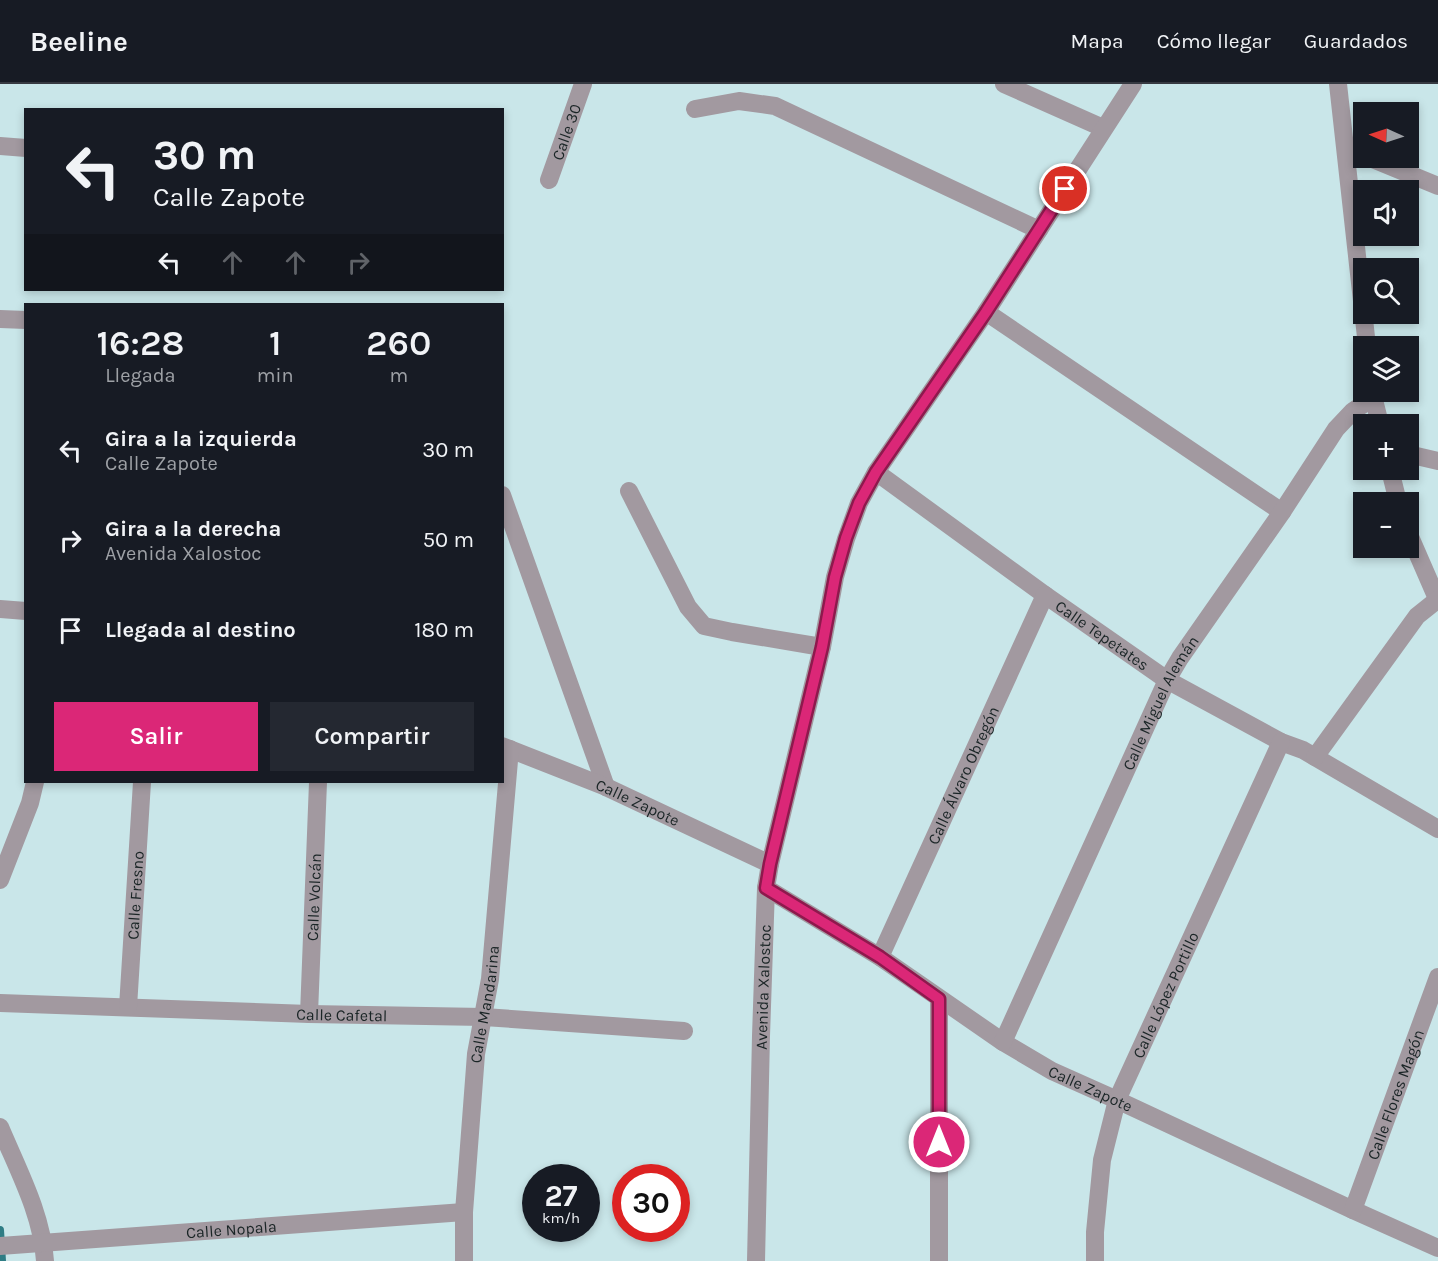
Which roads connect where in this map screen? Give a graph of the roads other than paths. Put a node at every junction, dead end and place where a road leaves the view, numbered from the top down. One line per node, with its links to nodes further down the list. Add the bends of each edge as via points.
1 (583, 84): 12 (street, Calle 30)
2 (1004, 84): 6 (street)
3 (1133, 84): 6 (street, Avenida Xalostoc)
4 (1338, 84): 8 (street)
5 (695, 109): 14 (street, via 739,101 775,106)
6 (1103, 128): 14 (street, Avenida Xalostoc)
7 (0, 146): 9 (street)
8 (1345, 147): 10 (street); 18 (street)
9 (24, 148)
10 (1353, 150)
11 (1394, 168): 13 (street)
12 (549, 180)
13 (1438, 186)
14 (1039, 230): 15 (street, Avenida Xalostoc)
15 (986, 312): 22 (street, Avenida Xalostoc); 25 (street)
16 (0, 319): 17 (street)
17 (24, 320)
18 (1366, 336)
19 (1364, 402): 25 (street, Calle Miguel Alemán, via 1336,429)
20 (1419, 457): 21 (street)
21 (1438, 462)
22 (876, 472): 27 (street, Calle Tepetates); 31 (street, Avenida Xalostoc, via 846,538)
23 (629, 491): 31 (street, via 688,607 704,626)
24 (504, 501): 41 (street)
25 (1282, 512): 32 (street, Calle Miguel Alemán)
26 (1419, 557): 28 (street)
27 (1045, 595): 32 (street, Calle Tepetates); 46 (street, Calle Álvaro Obregón)
28 (1438, 600): 35 (street, via 1417,616)
29 (0, 609): 30 (street)
30 (24, 611)
31 (822, 647): 43 (street, Avenida Xalostoc)
32 (1167, 680): 33 (street, Calle Tepetates); 54 (street, Calle Miguel Alemán)
33 (1281, 742): 35 (street, Calle Tepetates); 55 (street, Calle López Portillo)
34 (506, 747): 36 (street, Calle Mandarina); 41 (street, Calle Zapote)
35 (1315, 757): 42 (street, Calle Tepetates)
36 (504, 776)
37 (35, 783): 44 (street)
38 (142, 783): 50 (street, Calle Fresno)
39 (318, 783): 51 (street, Calle Volcán)
40 (504, 783): 52 (street, Calle Mandarina)
41 (606, 788): 43 (street, Calle Zapote)
42 (1437, 828)
43 (770, 864): 45 (street, Avenida Xalostoc)
44 (0, 880)
45 (766, 888): 46 (street, Calle Zapote); 64 (street, Avenida Xalostoc)
46 (880, 957): 48 (street, Calle Zapote)
47 (1438, 978): 57 (street, Calle Flores Magón)
48 (939, 999): 54 (street, Calle Zapote); 65 (street)
49 (0, 1003): 50 (street, Calle Cafetal)
50 (128, 1007): 51 (street, Calle Cafetal)
51 (309, 1014): 52 (street, Calle Cafetal)
52 (484, 1017): 53 (street, Calle Cafetal); 58 (street, Calle Mandarina, via 476,1054)
53 (684, 1031)
54 (1003, 1042): 55 (street, Calle Zapote, via 1052,1071)
55 (1117, 1100): 57 (street, Calle Zapote); 66 (street, Calle López Portillo, via 1102,1160)
56 (0, 1127): 59 (street)
57 (1353, 1210): 61 (street, Calle Zapote)
58 (464, 1212): 59 (street, Calle Nopala); 63 (street, Calle Mandarina)
59 (44, 1243): 60 (street, Calle Nopala); 62 (street)
60 (0, 1246)
61 (1438, 1248)
62 (45, 1261)
63 (464, 1261)
64 (756, 1261)
65 (939, 1261)
66 (1095, 1261)

